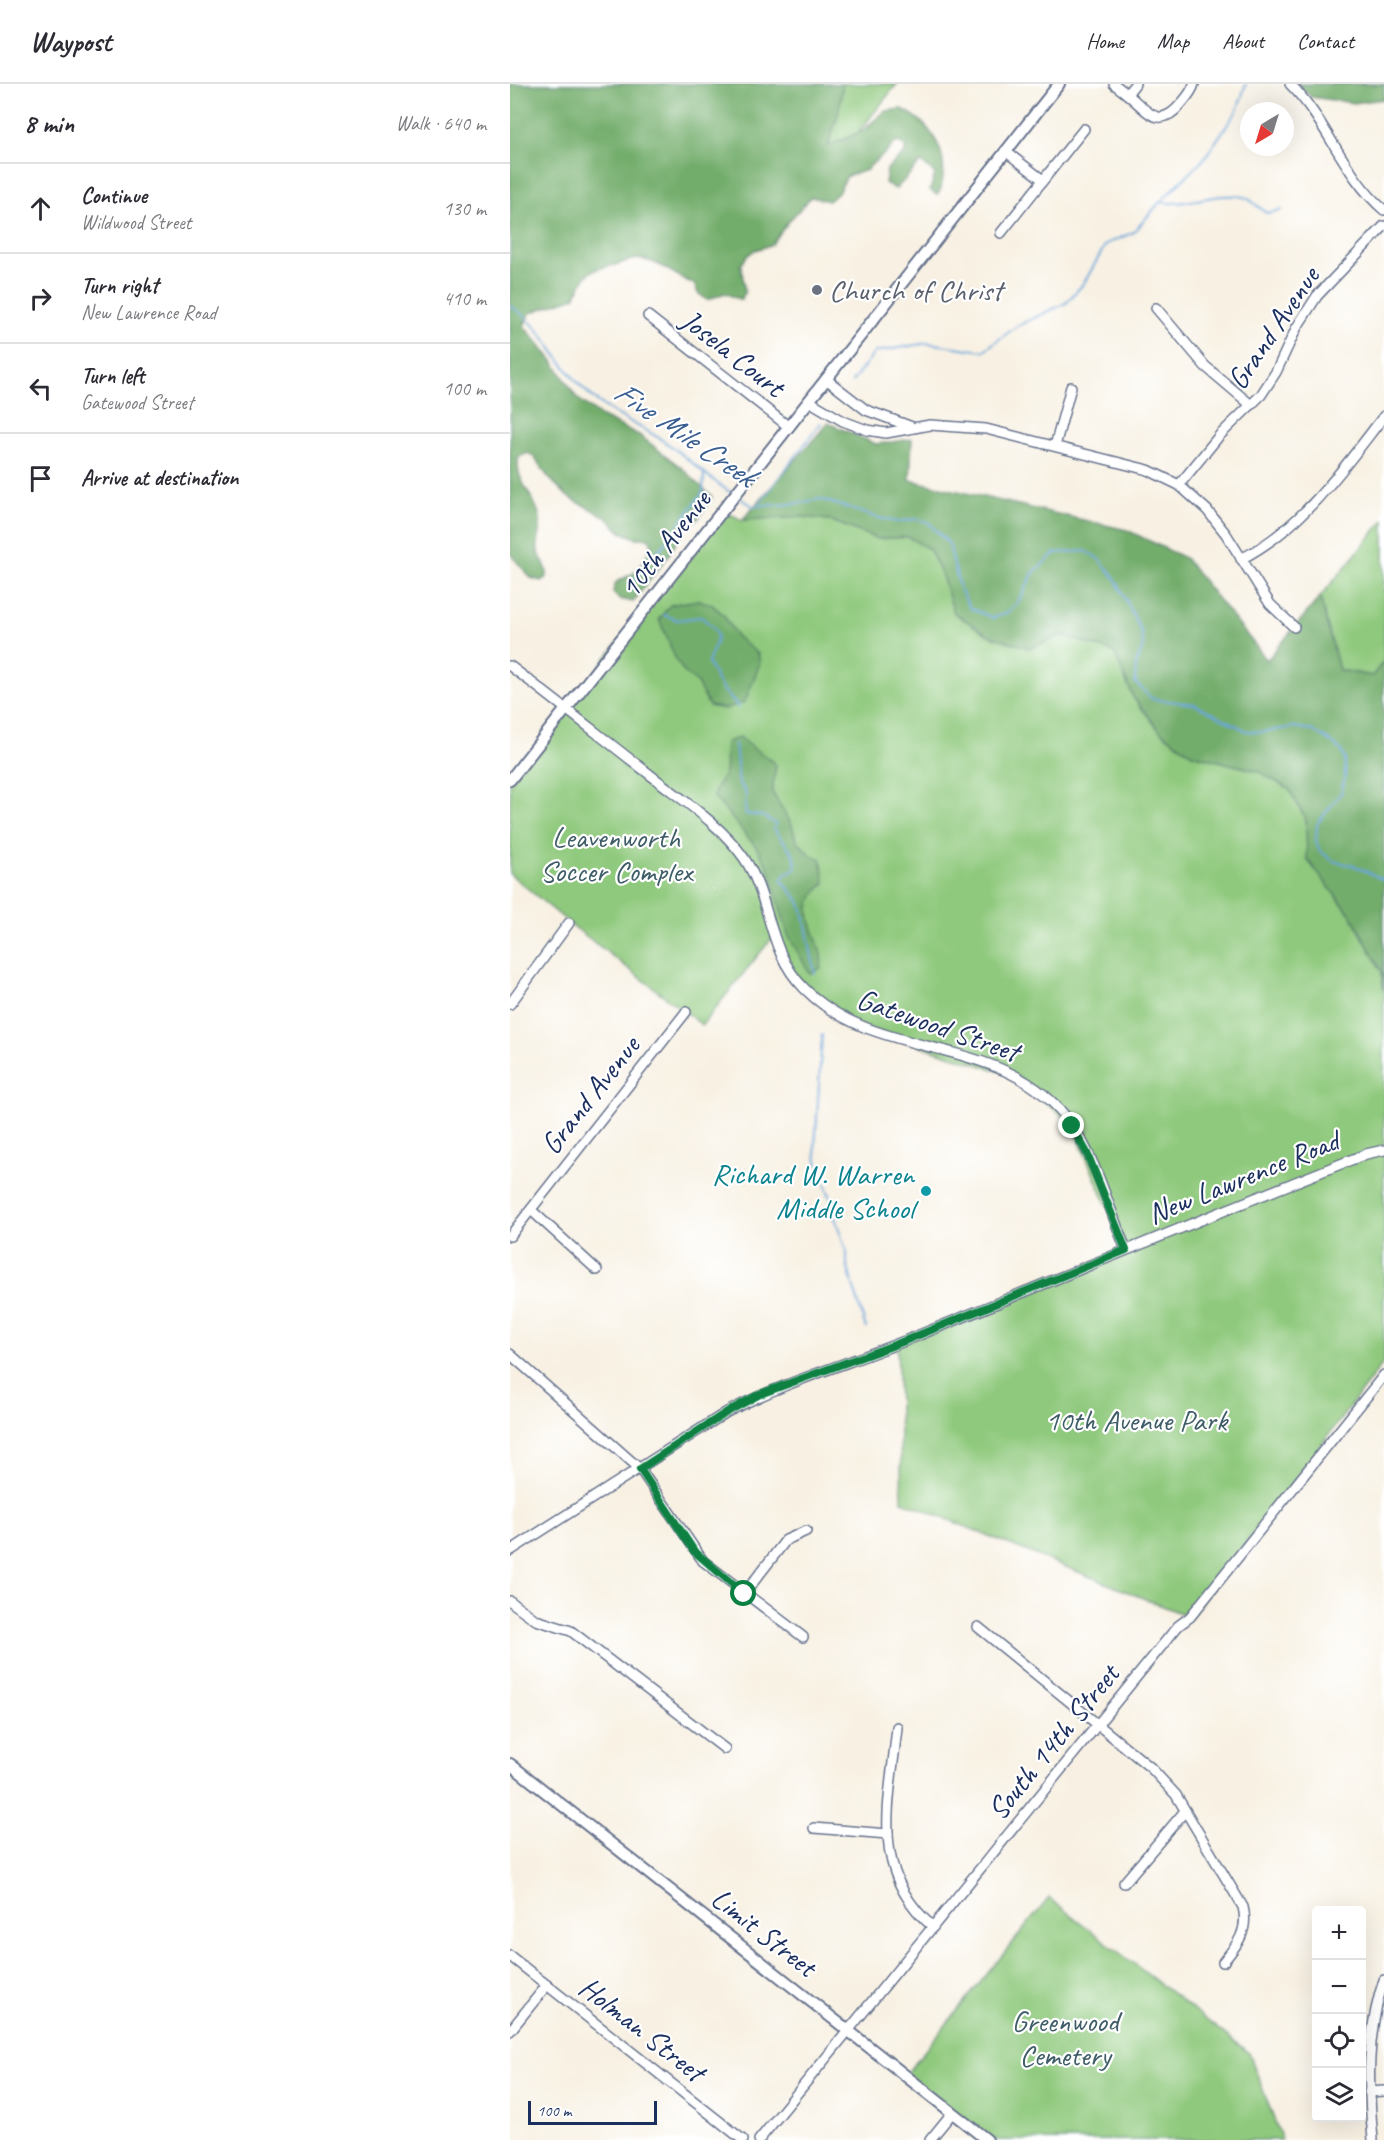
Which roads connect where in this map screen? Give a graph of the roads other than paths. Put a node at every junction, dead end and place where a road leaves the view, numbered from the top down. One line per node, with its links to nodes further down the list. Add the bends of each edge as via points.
1 (1059, 84): 8 (street, 10th Avenue)
2 (1114, 84): 6 (street)
3 (1135, 84): 6 (street)
4 (1194, 84): 6 (street, via 1172,115 1164,119 1157,118)
5 (1290, 84): 10 (street, via 1320,121 1356,181)
6 (1127, 94)
7 (1084, 129): 9 (street)
8 (1005, 151): 9 (street); 15 (street, 10th Avenue)
9 (1043, 180): 12 (street)
10 (1384, 210)
11 (1384, 226): 18 (street, Grand Avenue, via 1317,296 1269,384)
12 (1001, 233)
13 (1156, 308): 18 (street, via 1204,366)
14 (648, 316): 20 (street, Josela Court)
15 (826, 379): 17 (street, 10th Avenue); 21 (street, via 866,410)
16 (1071, 387): 22 (street)
17 (809, 401): 20 (street, 10th Avenue); 21 (street, via 843,422 867,430 886,433)
18 (1251, 405): 23 (street, Grand Avenue, via 1219,436)
19 (1384, 416): 24 (street, via 1294,524 1268,546)
20 (789, 427): 27 (street, 10th Avenue)
21 (915, 428): 22 (street, via 962,425)
22 (1054, 446): 23 (street, via 1148,471)
23 (1179, 485): 24 (street, via 1207,510)
24 (1241, 559): 25 (street, via 1270,603)
25 (1294, 627)
26 (510, 666): 27 (street, Gatewood Street)
27 (566, 709): 28 (street, 10th Avenue); 35 (street, Gatewood Street, via 731,842 756,880 772,938 784,963 822,1005 855,1025 997,1066 1037,1089 1056,1106 1087,1153)
28 (510, 780)
29 (569, 923): 30 (street)
30 (510, 1004)
31 (686, 1012): 33 (street, Grand Avenue)
32 (1384, 1150): 35 (street, New Lawrence Road)
33 (531, 1210): 34 (street, Grand Avenue); 36 (street)
34 (510, 1236)
35 (1126, 1250): 39 (street, New Lawrence Road, via 897,1344 760,1394)
36 (597, 1270)
37 (510, 1354): 39 (street)
38 (1384, 1375): 46 (street, South 14th Street, via 1190,1617 1178,1626)
39 (640, 1469): 41 (street, New Lawrence Road); 42 (street, via 694,1551)
40 (806, 1531): 42 (street, via 786,1540)
41 (510, 1551)
42 (744, 1594): 45 (street)
43 (510, 1601): 48 (street, via 536,1620 571,1631)
44 (978, 1627): 46 (street)
45 (803, 1637)
46 (1097, 1725): 50 (street, via 1165,1781); 54 (street, South 14th Street)
47 (897, 1727): 52 (street)
48 (725, 1749)
49 (510, 1764): 59 (street, Limit Street)
50 (1185, 1812): 53 (street); 56 (street, via 1246,1917 1243,1935)
51 (814, 1828): 52 (street)
52 (888, 1834): 54 (street, via 888,1853 898,1884 917,1913)
53 (1124, 1883)
54 (933, 1927): 59 (street, South 14th Street)
55 (510, 1956): 58 (street, Holman Street)
56 (1223, 1962)
57 (1384, 1980): 62 (street, via 1372,2033)
58 (548, 1985): 60 (street); 64 (street, Holman Street)
59 (850, 2029): 63 (street, Limit Street); 65 (street, South 14th Street)
60 (510, 2031)
61 (1384, 2091): 62 (street)
62 (1369, 2092): 68 (street)
63 (952, 2114): 66 (street); 67 (street, Limit Street)
64 (743, 2140)
65 (759, 2140)
66 (930, 2140)
67 (987, 2140)
68 (1372, 2140)

